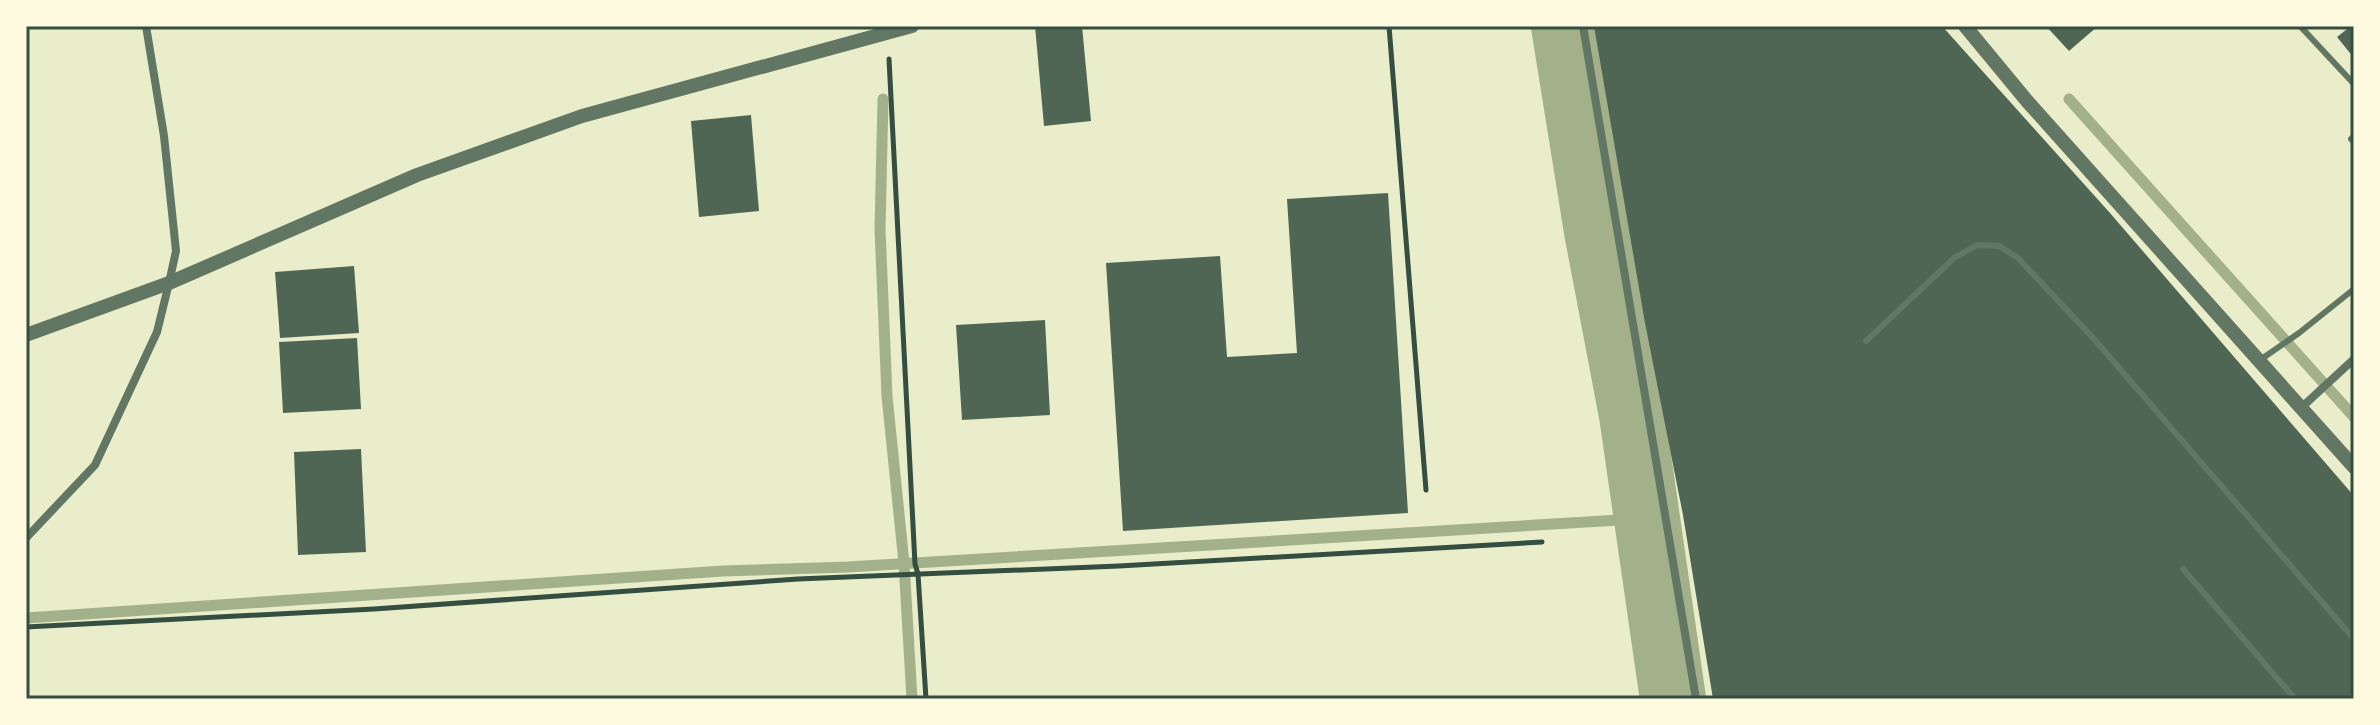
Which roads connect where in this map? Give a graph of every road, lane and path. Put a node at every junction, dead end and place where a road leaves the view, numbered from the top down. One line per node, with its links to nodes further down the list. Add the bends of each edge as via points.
1 (146, 26): 11 (street, via 176,251)
2 (912, 26): 7 (street)
3 (1389, 26): 19 (path)
4 (1583, 26): 27 (street)
5 (1965, 26): 16 (street)
6 (2300, 26): 8 (lane)
7 (888, 34): 11 (street, via 582,116 417,175); 23 (path)
8 (2354, 84)
9 (2354, 136): 10 (lane)
10 (2354, 142)
11 (169, 283): 13 (street); 20 (street, via 157,332 95,465)
12 (2354, 289): 16 (lane)
13 (26, 335)
14 (1866, 341): 25 (lane, via 1954,258 1977,245 1999,246 2018,258 2094,339)
15 (2354, 359): 17 (street)
16 (2260, 360): 17 (street)
17 (2302, 407): 18 (street)
18 (2354, 467)
19 (1426, 490)
20 (26, 538)
21 (1542, 542): 23 (path)
22 (2183, 569): 28 (lane)
23 (918, 574): 24 (path); 26 (path)
24 (26, 627)
25 (2354, 639)
26 (926, 699)
27 (1696, 699)
28 (2295, 699)

